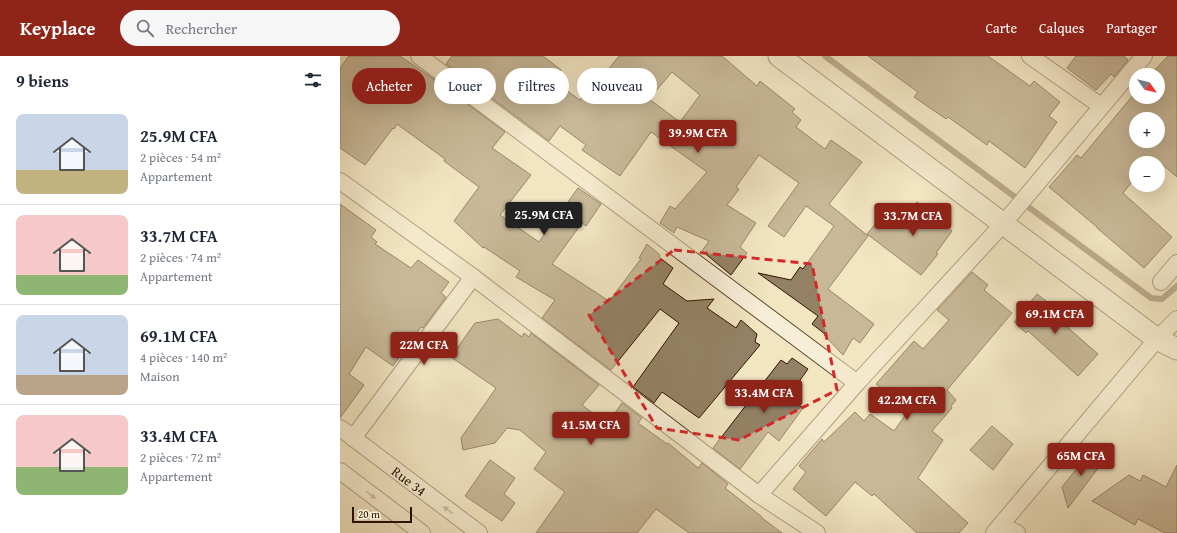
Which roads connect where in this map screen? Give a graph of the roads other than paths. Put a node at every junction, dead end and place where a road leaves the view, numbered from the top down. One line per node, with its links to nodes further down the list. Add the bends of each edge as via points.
1 (419, 56): 14 (street)
2 (779, 56): 7 (street)
3 (1030, 56): 5 (street)
4 (1144, 56): 5 (street)
5 (1102, 106): 7 (street)
6 (340, 181): 9 (street)
7 (1008, 218): 12 (street); 14 (street)
8 (1177, 263): 10 (street)
9 (473, 277): 16 (street); 18 (street)
10 (1161, 282)
11 (1177, 319): 12 (street)
12 (1157, 339): 13 (street); 19 (street)
13 (1177, 349)
14 (857, 383): 18 (street)
15 (340, 428): 16 (street, Rue 34)
16 (353, 438): 21 (street, Rue 34, one-way to 16)
17 (340, 471): 20 (street, one-way to 20)
18 (759, 495): 22 (street)
19 (998, 529): 23 (street)
20 (422, 533)
21 (479, 533)
22 (817, 533)
23 (1017, 533)

